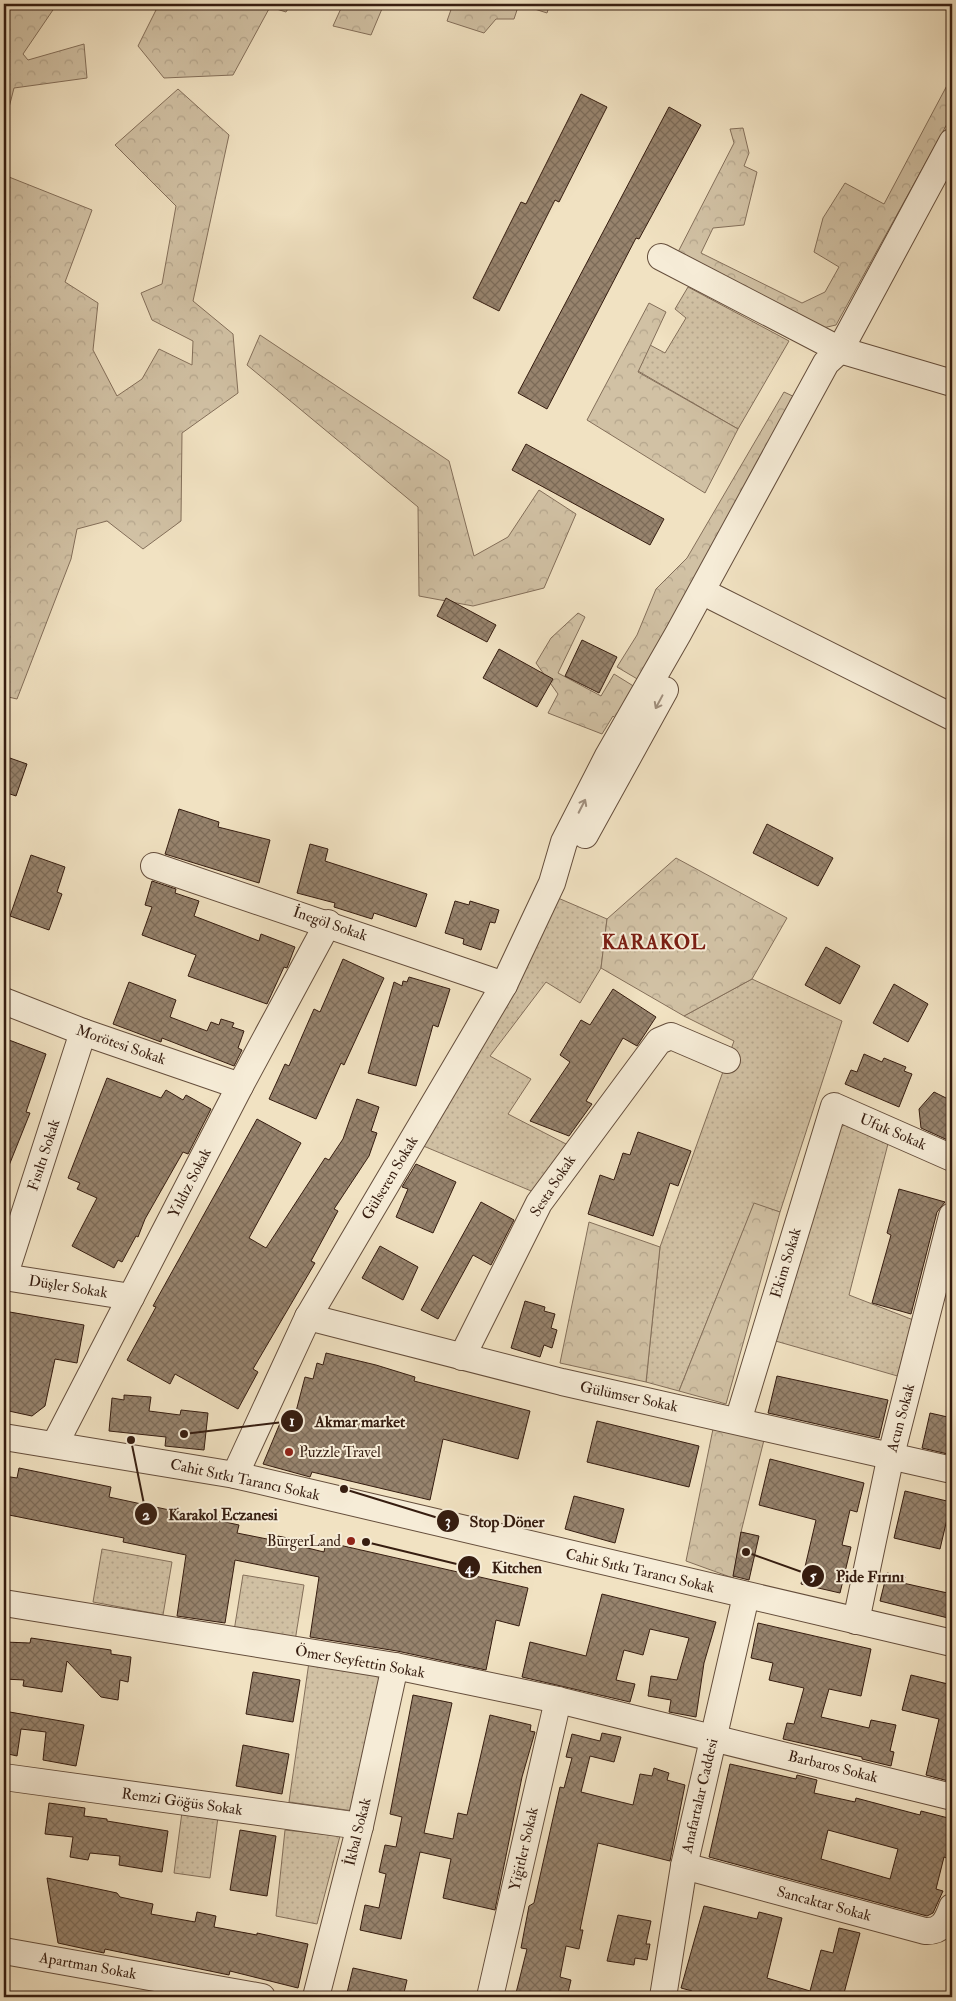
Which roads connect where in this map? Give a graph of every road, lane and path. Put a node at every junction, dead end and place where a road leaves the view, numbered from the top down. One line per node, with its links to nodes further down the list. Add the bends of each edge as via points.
1 (952, 142): 3 (street)
2 (661, 257): 3 (street)
3 (840, 350): 4 (street); 5 (street, via 840,368); 8 (street, one-way to 3, via 564,842 608,756 826,363)
4 (952, 383)
5 (715, 598): 6 (street); 8 (street, one-way to 8, via 601,810)
6 (952, 717)
7 (154, 866): 9 (street, İnegöl Sokak)
8 (552, 883): 10 (street, Gülseren Sokak)
9 (328, 923): 10 (street, İnegöl Sokak); 14 (street, Yıldız Sokak)
10 (504, 984): 20 (street, Gülseren Sokak)
11 (4, 1001): 12 (street, Morötesi Sokak)
12 (83, 1032): 14 (street, Morötesi Sokak); 18 (street, Fısıltı Sokak)
13 (727, 1060): 21 (street, Sesta Sokak, via 671,1036 659,1041 539,1203)
14 (240, 1086): 19 (street, Yıldız Sokak)
15 (834, 1106): 16 (street, Ufuk Sokak); 22 (street, Ekim Sokak)
16 (952, 1158)
17 (952, 1216): 25 (street, Acun Sokak)
18 (4, 1277): 19 (street, Düşler Sokak)
19 (131, 1297): 24 (street, Yıldız Sokak)
20 (308, 1317): 21 (street, Gülümser Sokak); 27 (street, Gülseren Sokak)
21 (462, 1357): 22 (street, Gülümser Sokak)
22 (738, 1421): 25 (street, Gülümser Sokak)
23 (4, 1437): 24 (street, Cahit Sıtkı Tarancı Sokak)
24 (55, 1444): 27 (street, Cahit Sıtkı Tarancı Sokak)
25 (891, 1455): 26 (street, Gülümser Sokak); 30 (street, Acun Sokak)
26 (952, 1470)
27 (235, 1475): 28 (street, Cahit Sıtkı Tarancı Sokak)
28 (746, 1596): 30 (street, Cahit Sıtkı Tarancı Sokak); 34 (street, Anafartalar Caddesi)
29 (4, 1603): 32 (street, Ömer Seyfettin Sokak)
30 (856, 1621): 31 (street, Cahit Sıtkı Tarancı Sokak)
31 (952, 1643)
32 (395, 1666): 33 (street, Ömer Seyfettin Sokak); 37 (street, İkbal Sokak)
33 (558, 1700): 34 (street, Ömer Seyfettin Sokak); 43 (street, Yiğitler Sokak)
34 (714, 1737): 36 (street, Barbaros Sokak); 38 (street, Anafartalar Caddesi)
35 (4, 1777): 37 (street, Remzi Göğüs Sokak)
36 (952, 1796)
37 (360, 1826): 42 (street, İkbal Sokak)
38 (684, 1866): 39 (street, Sancaktar Sokak, via 925,1931 939,1929); 44 (street, Anafartalar Caddesi)
39 (952, 1907)
40 (4, 1951): 41 (street, Apartman Sokak)
41 (262, 1997)
42 (316, 1997)
43 (490, 1997)
44 (663, 1997)

